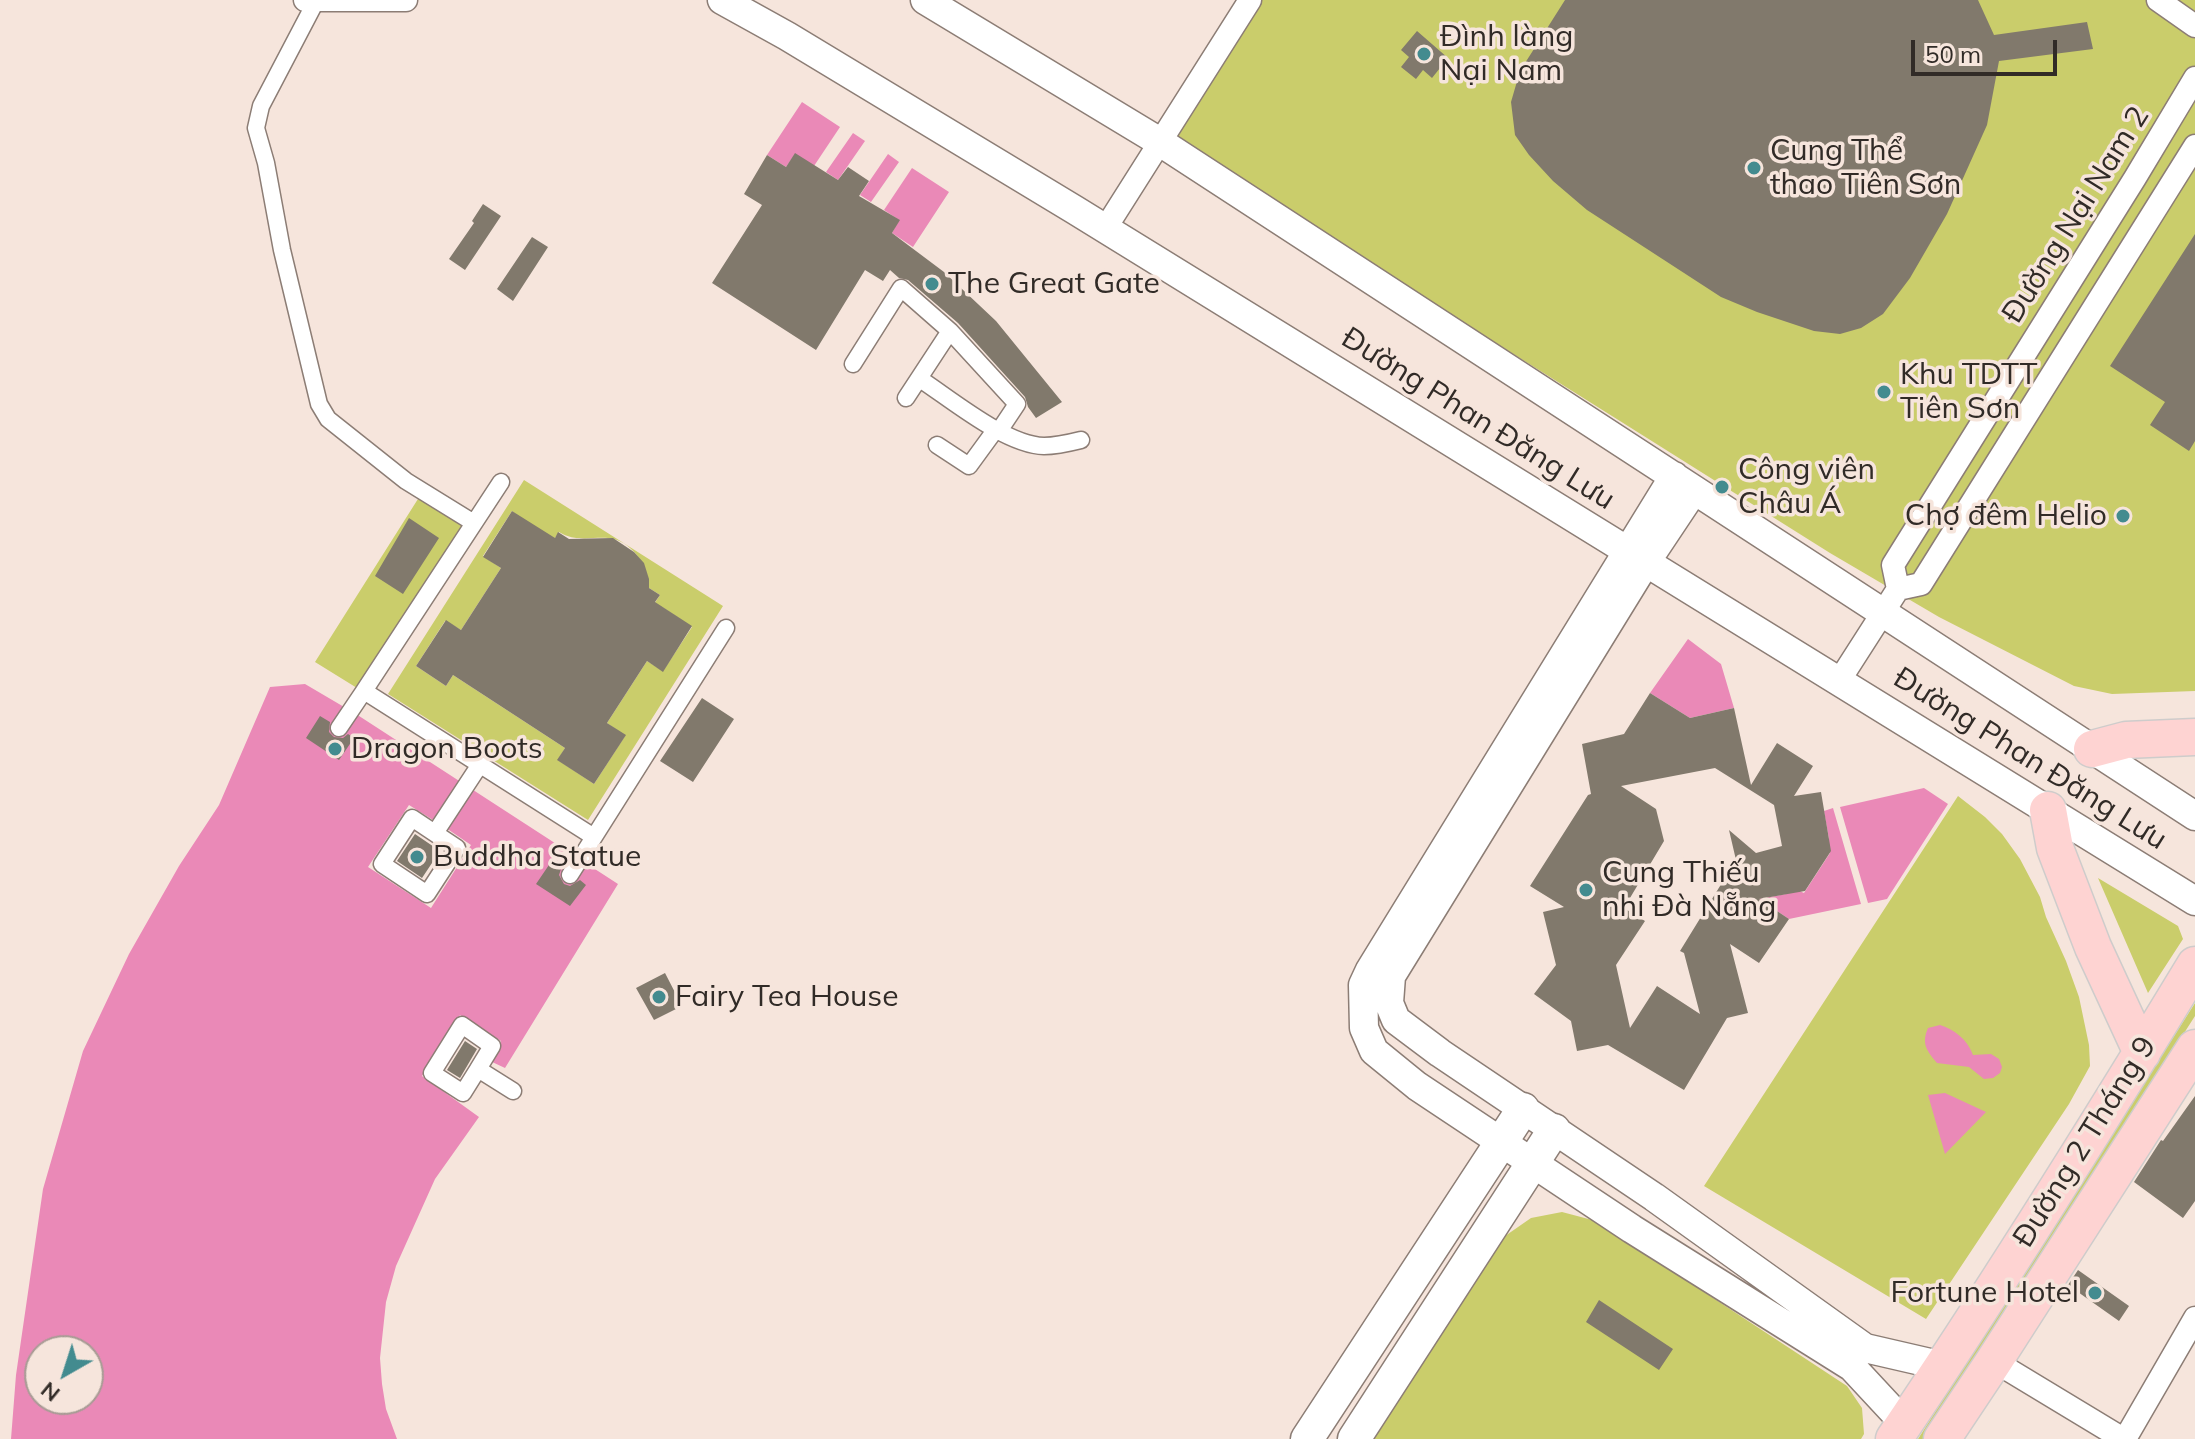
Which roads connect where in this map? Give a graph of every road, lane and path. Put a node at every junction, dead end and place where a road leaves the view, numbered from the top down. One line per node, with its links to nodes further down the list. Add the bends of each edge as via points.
1 (305, 0): 7 (street)
2 (406, 0): 7 (street)
3 (722, 0): 12 (street, Đường Phan Đăng Lưu)
4 (925, 0): 10 (street, Đường Phan Đăng Lưu)
5 (1250, 0): 10 (street)
6 (2158, 0): 8 (street)
7 (316, 1): 22 (street, via 261,106 256,128 319,404 328,419 406,481)
8 (2195, 26)
9 (2195, 78): 24 (street, Đường Nại Nam 2, via 1893,565)
10 (1160, 142): 12 (street); 21 (street, Đường Phan Đăng Lưu)
11 (2195, 146): 24 (street, Đường Nại Nam 2, via 1921,584)
12 (1105, 229): 23 (street, Đường Phan Đăng Lưu)
13 (950, 331): 14 (street, via 901,288); 15 (street); 17 (street, via 1017,404)
14 (853, 364)
15 (920, 379): 16 (street); 17 (street)
16 (906, 398)
17 (997, 430): 18 (street, via 1043,446); 19 (street, via 969,466)
18 (1081, 440)
19 (937, 445)
20 (501, 482): 22 (street)
21 (1684, 483): 23 (street); 25 (street, Đường Phan Đăng Lưu)
22 (474, 523): 28 (street)
23 (1637, 557): 27 (street, Đường Phan Đăng Lưu); 44 (street, via 1391,976 1389,1003 1396,1020); 46 (street, via 1363,985 1364,1028 1374,1051)
24 (1898, 589): 25 (street, Đường Nại Nam 2)
25 (1883, 613): 27 (street, Đường Nại Nam 2); 31 (street, Đường Phan Đăng Lưu)
26 (726, 628): 36 (street)
27 (1839, 681): 33 (street, Đường Phan Đăng Lưu)
28 (364, 691): 29 (street); 32 (street)
29 (339, 728)
30 (2195, 737): 31 (main road, via 2126,740)
31 (2092, 749): 34 (street, Đường Phan Đăng Lưu)
32 (479, 766): 35 (street); 36 (street)
33 (2048, 810): 38 (street, Đường Phan Đăng Lưu); 41 (main road, via 2055,848 2093,947)
34 (2195, 816)
35 (435, 833): 35 (street, via 412,818 382,864 427,894 457,848)
36 (594, 837): 37 (street)
37 (570, 875)
38 (2195, 901)
39 (2195, 965): 41 (main road, Đường 2 Tháng 9)
40 (2195, 1048): 51 (main road, Đường 2 Tháng 9)
41 (2142, 1053): 52 (main road, Đường 2 Tháng 9)
42 (478, 1069): 43 (street)
43 (513, 1091)
44 (1523, 1109): 45 (street); 46 (main road)
45 (1554, 1130): 47 (main road); 52 (street, via 1865,1348)
46 (1501, 1141): 47 (street); 49 (main road)
47 (1532, 1162): 50 (main road); 53 (street, via 1852,1367)
48 (2195, 1318): 57 (street)
49 (1372, 1337): 50 (main road); 54 (main road)
50 (1406, 1358): 55 (main road)
51 (1994, 1361): 56 (main road, Đường 2 Tháng 9); 57 (street)
52 (1943, 1366): 53 (main road, Đường 2 Tháng 9)
53 (1900, 1432)
54 (1307, 1439)
55 (1354, 1439)
56 (1942, 1439)
57 (2124, 1439)

